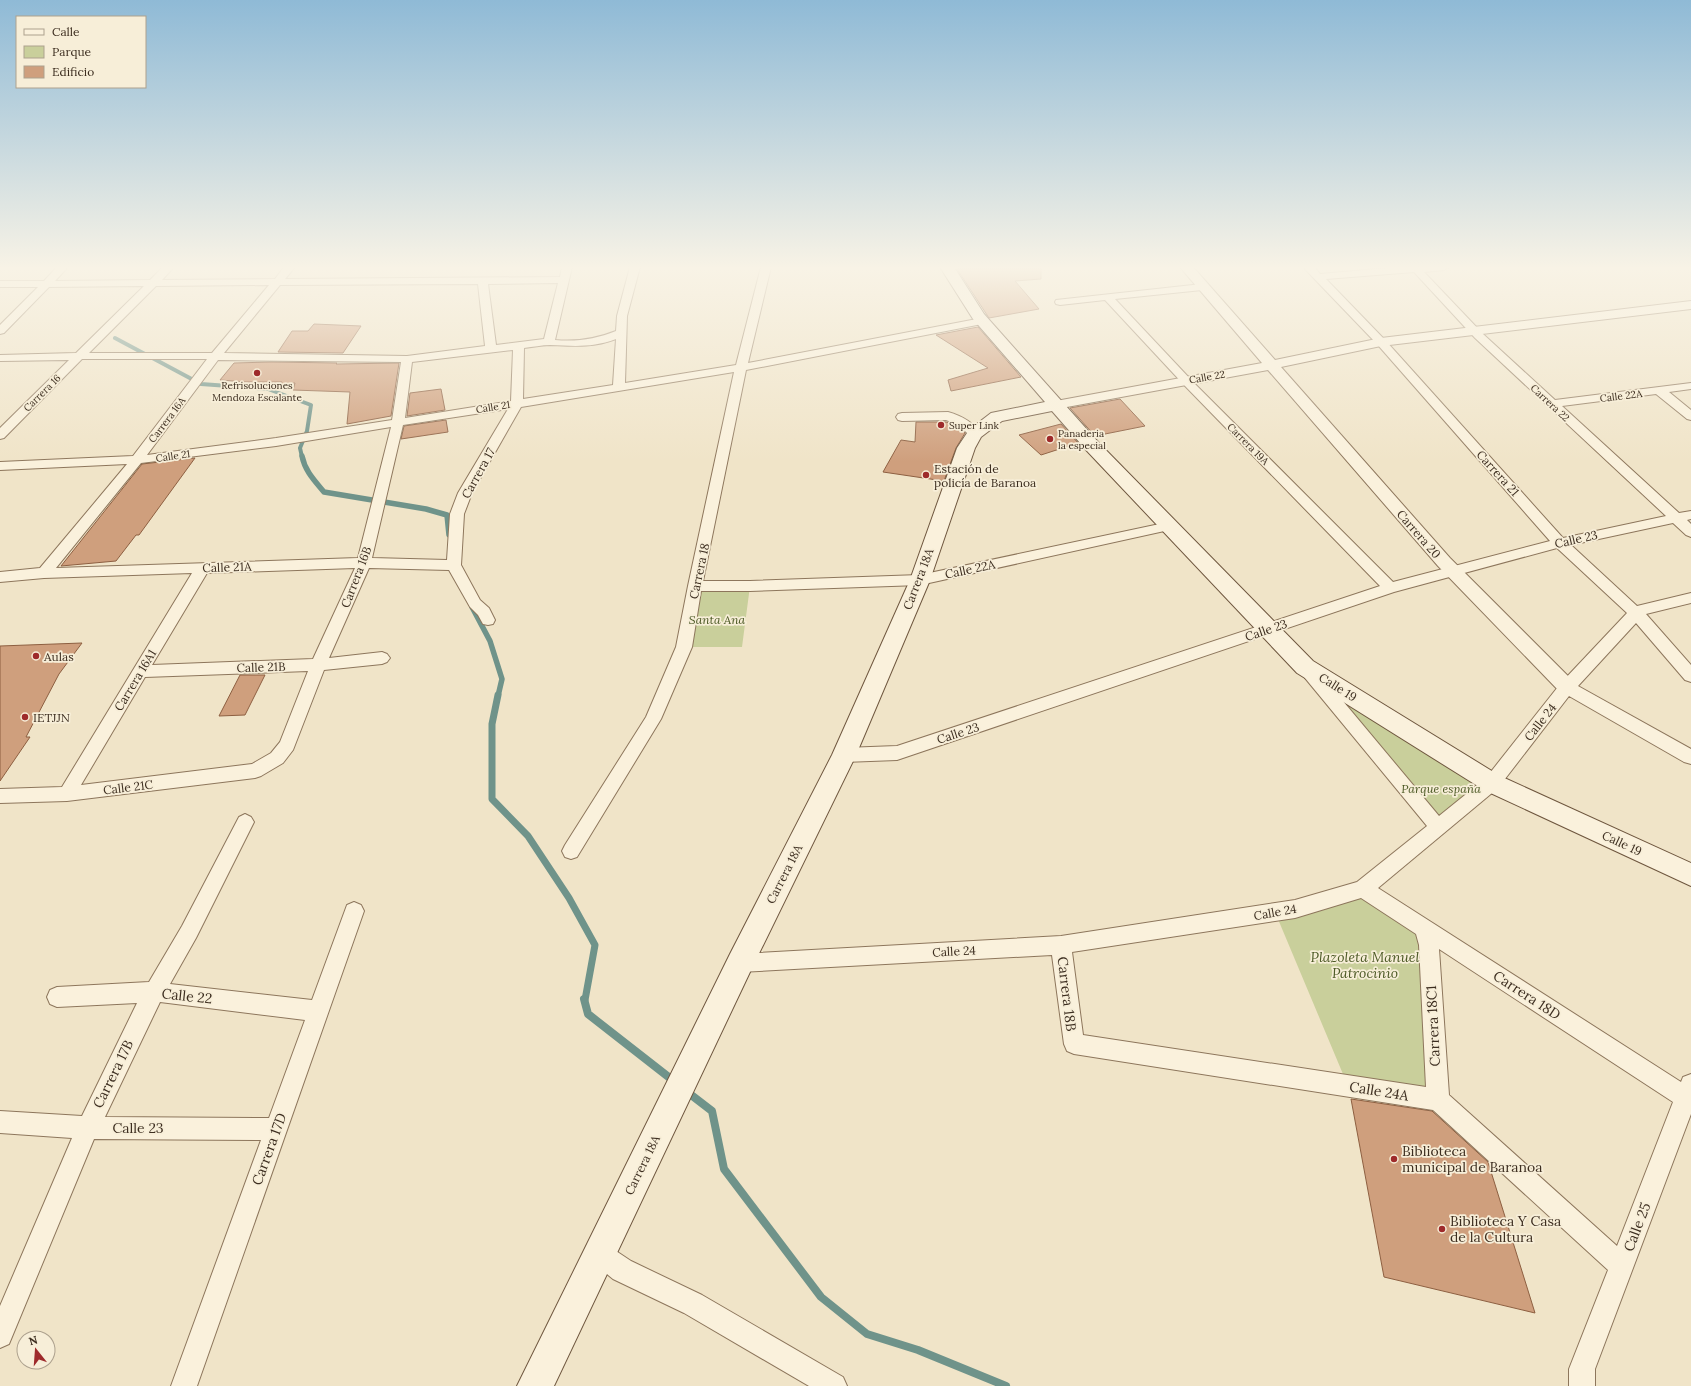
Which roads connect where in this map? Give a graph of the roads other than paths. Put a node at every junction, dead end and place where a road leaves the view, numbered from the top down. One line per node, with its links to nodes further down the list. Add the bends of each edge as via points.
1 (1474, 331): 29 (street, Carrera 22)
2 (104, 332): 18 (street, Carrera 16)
3 (236, 332): 20 (street, Carrera 16A)
4 (489, 332): 17 (street)
5 (551, 332): 14 (street)
6 (750, 332): 23 (street, Carrera 18)
7 (931, 332): 23 (street, Calle 21)
8 (991, 332): 30 (main road, Calle 19)
9 (1140, 332): 24 (street, Carrera 19A)
10 (1241, 332): 22 (street, Carrera 20)
11 (1371, 332): 15 (street, Carrera 21)
12 (1468, 332): 15 (street, Calle 22)
13 (621, 333): 14 (street, via 598,342); 26 (street)
14 (549, 342): 16 (street)
15 (1381, 342): 22 (street, Calle 22); 42 (street, Carrera 21)
16 (519, 346): 17 (street); 28 (street, Carrera 17)
17 (491, 349): 21 (street)
18 (79, 356): 19 (street); 20 (street); 35 (street, Carrera 16)
19 (0, 358)
20 (214, 358): 21 (street); 36 (street, Carrera 16A)
21 (407, 359): 33 (street, Carrera 16B)
22 (1270, 365): 24 (street, Calle 22); 46 (street, Carrera 20)
23 (741, 368): 26 (street, Calle 21); 50 (street, Carrera 18)
24 (1186, 380): 30 (street, Calle 22); 51 (street, Carrera 19A)
25 (1691, 386): 27 (street, Calle 22A)
26 (619, 388): 28 (street, Calle 21)
27 (1660, 391): 29 (street, Calle 22A); 31 (street)
28 (517, 403): 33 (street, Calle 21); 44 (street, Carrera 17, via 465,493 457,514)
29 (1551, 404): 39 (street, Carrera 22)
30 (1056, 405): 34 (main road, Carrera 18A, via 997,417); 40 (main road, Calle 19)
31 (1691, 416)
32 (902, 417): 34 (street, via 948,416 963,422)
33 (398, 422): 36 (street, Calle 21, via 276,442); 43 (street, Carrera 16B)
34 (975, 434): 49 (main road, Carrera 18A, via 966,448)
35 (0, 435)
36 (136, 460): 37 (street, Calle 21); 47 (street, Carrera 16A)
37 (0, 466)
38 (1691, 515): 39 (street, Calle 23)
39 (1675, 518): 41 (street, Carrera 22); 42 (street, Calle 23)
40 (1169, 526): 49 (street, Calle 22A); 55 (main road, Calle 19)
41 (1691, 532)
42 (1560, 542): 46 (street, Calle 23); 53 (street, Carrera 21)
43 (364, 563): 44 (street, Calle 21A); 45 (street, Calle 21A); 57 (street, Carrera 16B)
44 (454, 565): 54 (street)
45 (203, 568): 47 (street, Calle 21A); 59 (street, Carrera 16A1)
46 (1452, 570): 51 (street, Calle 23); 61 (street, Carrera 20)
47 (44, 573): 48 (street, Calle 21A)
48 (0, 577)
49 (920, 580): 50 (street, Calle 22A); 62 (main road, Carrera 18A)
50 (695, 586): 70 (street, Carrera 18, via 684,647 653,719)
51 (1390, 588): 55 (street, Calle 23)
52 (1691, 598): 53 (street, Calle 24, via 1645,608)
53 (1636, 613): 60 (street, Carrera 21); 61 (street, Calle 24)
54 (488, 620)
55 (1268, 630): 58 (main road, Calle 19); 62 (street, Calle 23, via 898,753)
56 (382, 658): 57 (street, Calle 21B)
57 (318, 665): 59 (street, Calle 21B); 64 (street, Carrera 16B, via 287,745 277,758)
58 (1305, 666): 65 (main road, Calle 19); 69 (street)
59 (140, 671): 66 (street, Carrera 16A1)
60 (1691, 676)
61 (1567, 687): 63 (street, Carrera 20); 65 (street, Calle 24)
62 (844, 755): 76 (main road, Carrera 18A)
63 (1690, 757)
64 (255, 771): 66 (street, Calle 21C)
65 (1492, 783): 69 (street, Calle 24); 71 (main road, Calle 19)
66 (67, 794): 67 (street, Calle 21C)
67 (0, 796)
68 (246, 822): 77 (street, Carrera 17B, via 192,926)
69 (1438, 827): 72 (street, Calle 24)
70 (571, 851)
71 (1691, 875)
72 (1363, 889): 74 (street, Carrera 18D); 75 (street, Calle 24, via 1295,909)
73 (354, 911): 79 (street, Carrera 17D)
74 (1425, 930): 81 (street, Carrera 18D); 82 (street, Carrera 18C1, via 1429,945)
75 (1061, 945): 76 (street, Calle 24); 80 (street, Carrera 18B)
76 (740, 963): 86 (main road, Carrera 18A)
77 (154, 992): 78 (street, Calle 22); 79 (street, Calle 22); 84 (street, Carrera 17B)
78 (57, 998)
79 (318, 1011): 85 (street, Carrera 17D)
80 (1074, 1044): 82 (street, Calle 24A)
81 (1689, 1094): 87 (street, Calle 25)
82 (1438, 1100): 87 (street)
83 (0, 1122): 84 (street, Calle 23)
84 (88, 1128): 85 (street, Calle 23); 88 (street, Carrera 17B)
85 (277, 1129): 90 (street, Carrera 17D)
86 (599, 1253): 91 (main road, Carrera 18A); 92 (street, via 622,1270 693,1304)
87 (1622, 1267): 89 (street, Calle 25)
88 (0, 1335)
89 (1582, 1378)
90 (184, 1386)
91 (535, 1386)
92 (834, 1386)

